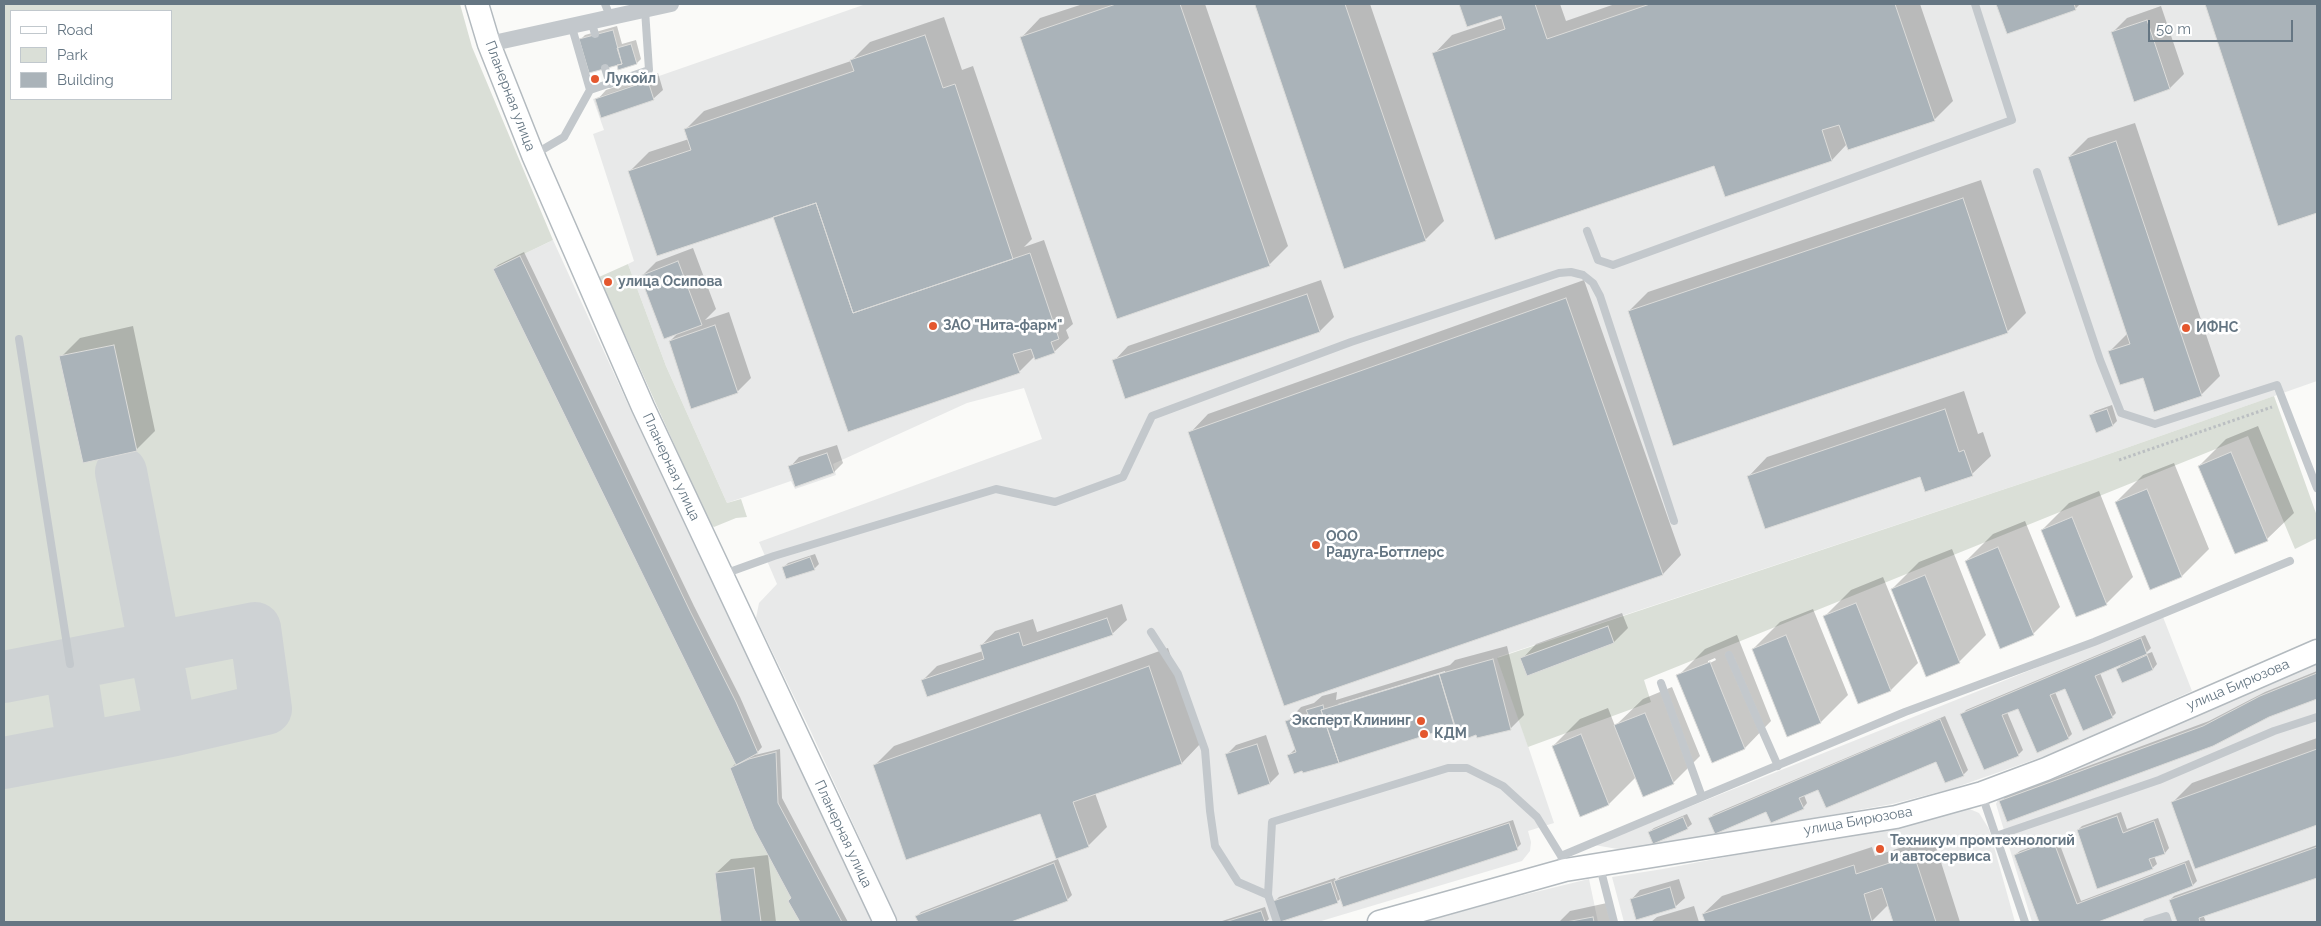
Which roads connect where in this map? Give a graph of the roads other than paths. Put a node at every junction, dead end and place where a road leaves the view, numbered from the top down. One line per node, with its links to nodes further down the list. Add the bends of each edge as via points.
1 (476, 4): 7 (main road, Планерная улица)
2 (671, 4): 5 (street)
3 (1974, 4): 13 (lane, via 2012,120 1613,264 1598,260)
4 (608, 10): 5 (street); 6 (street, via 593,27)
5 (645, 10): 9 (lane, via 649,70)
6 (571, 24): 7 (street); 10 (lane)
7 (489, 44): 11 (main road, Планерная улица)
8 (605, 68): 9 (lane)
9 (610, 84): 10 (lane)
10 (590, 90): 11 (lane, via 564,137)
11 (533, 155): 18 (main road, Планерная улица, via 643,407)
12 (2038, 172): 15 (lane, via 2100,360 2121,413 2154,424 2277,386)
13 (1588, 231)
14 (19, 339): 22 (lane)
15 (2317, 488)
16 (1674, 521): 18 (lane, via 1600,296 1593,283 1583,275 1571,272 1550,276 1350,342 1152,416 1123,477 1064,499 1055,502 996,489 774,556)
17 (2290, 561): 25 (lane, via 2094,642 1906,712)
18 (722, 575): 32 (main road, Планерная улица)
19 (1151, 632): 31 (lane, via 1178,674 1205,750 1215,846 1238,882)
20 (2317, 651): 26 (main road, улица Бирюзова, via 2046,769)
21 (1729, 655): 25 (lane)
22 (70, 664)
23 (1661, 684): 27 (lane)
24 (2317, 717): 28 (lane, via 2274,731 2158,780)
25 (1778, 766): 27 (lane)
26 (1982, 793): 28 (lane); 30 (main road, улица Бирюзова, via 1896,817)
27 (1702, 797): 29 (lane)
28 (1996, 836): 36 (lane)
29 (1563, 863): 30 (main road, улица Бирюзова); 31 (lane, via 1537,817 1502,786 1467,768 1448,768 1272,822); 34 (main road, улица Бирюзова)
30 (1599, 865): 35 (lane)
31 (1268, 895): 33 (lane)
32 (885, 922)
33 (1277, 922)
34 (1379, 922)
35 (1614, 922)
36 (2025, 922)
37 (2147, 922): 38 (lane, via 2166,916)
38 (2168, 922)

